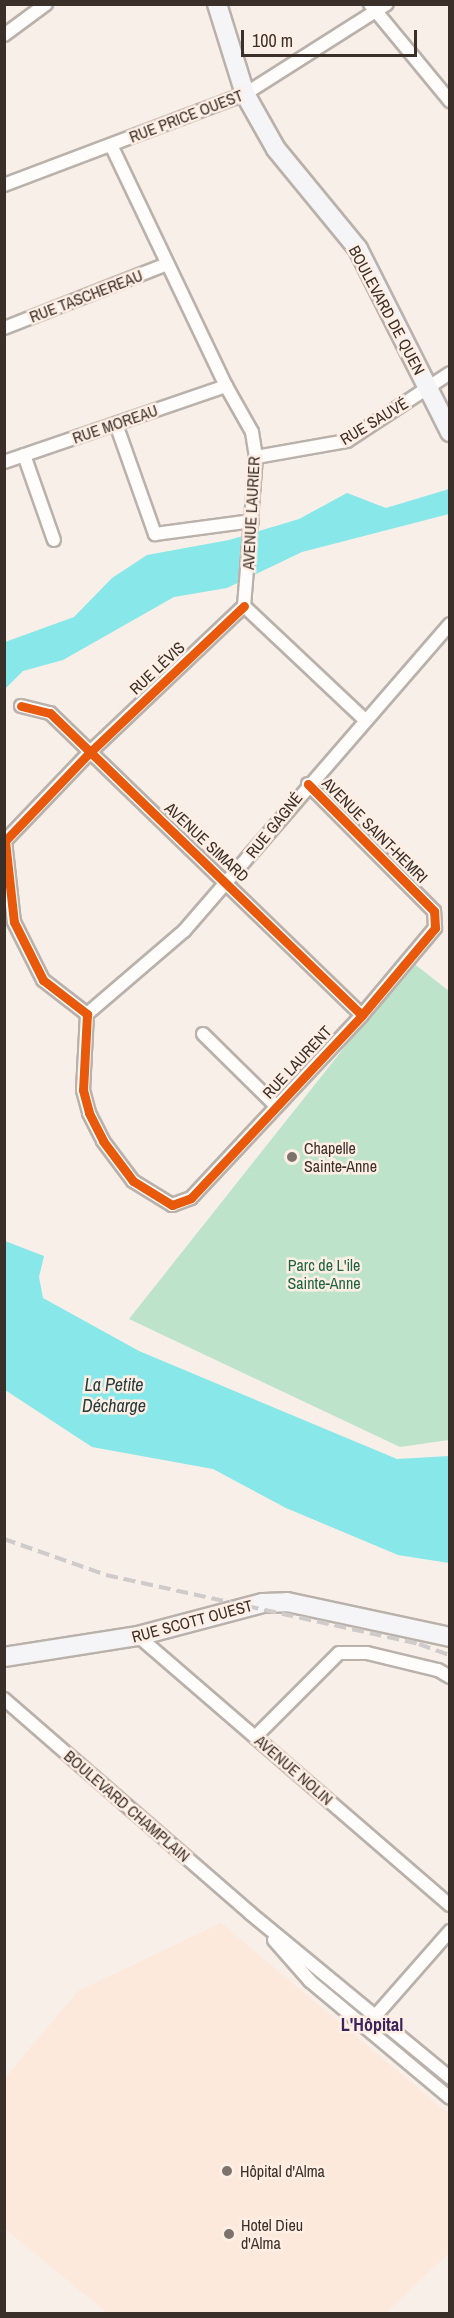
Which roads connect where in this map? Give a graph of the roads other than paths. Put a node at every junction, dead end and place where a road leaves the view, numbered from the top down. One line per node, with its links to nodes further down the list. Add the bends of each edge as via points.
1 (46, 4): 5 (street)
2 (217, 4): 6 (street, BOULEVARD DE QUEN)
3 (387, 4): 4 (street, RUE PRICE OUEST)
4 (372, 8): 6 (street, RUE PRICE OUEST); 7 (street)
5 (4, 35)
6 (245, 94): 8 (street, RUE PRICE OUEST); 14 (street, BOULEVARD DE QUEN, via 276,149 358,249)
7 (450, 101)
8 (111, 145): 9 (street, RUE PRICE OUEST); 10 (street, AVENUE LAURIER)
9 (4, 185)
10 (167, 264): 11 (street, RUE TASCHEREAU); 13 (street, AVENUE LAURIER)
11 (4, 328)
12 (450, 373): 14 (street, RUE SAUVÉ)
13 (226, 386): 15 (street, RUE MOREAU); 18 (street, AVENUE LAURIER, via 252,432)
14 (428, 388): 16 (street, BOULEVARD DE QUEN); 18 (street, RUE SAUVÉ, via 347,441)
15 (116, 424): 17 (street, RUE MOREAU); 20 (street, via 155,534)
16 (450, 432)
17 (24, 455): 19 (street, RUE MOREAU); 21 (street)
18 (256, 458): 20 (street, AVENUE LAURIER)
19 (4, 462)
20 (252, 520): 22 (street, AVENUE LAURIER)
21 (54, 540)
22 (244, 606): 25 (street); 26 (street, RUE LÉVIS)
23 (450, 624): 25 (street, RUE GAGNÉ)
24 (21, 706): 26 (street, AVENUE SIMARD, via 50,713)
25 (364, 719): 27 (street, RUE GAGNÉ)
26 (90, 752): 28 (street, AVENUE SIMARD); 30 (street, RUE LÉVIS, via 5,841 14,922 42,980)
27 (308, 784): 28 (street, RUE GAGNÉ); 29 (street, AVENUE SAINT-HEMRI, via 434,911)
28 (228, 882): 30 (street, RUE GAGNÉ, via 184,931); 31 (street, AVENUE SIMARD)
29 (435, 928): 31 (street, RUE LAURENT)
30 (87, 1014): 33 (street, RUE LAURENT, via 82,1071 89,1113 103,1141 133,1181 171,1205 190,1198)
31 (362, 1015): 33 (street, RUE LAURENT)
32 (203, 1034): 33 (street)
33 (276, 1106)
34 (138, 1636): 35 (street, RUE SCOTT OUEST, via 246,1606 287,1602); 36 (street, RUE SCOTT OUEST); 39 (street, AVENUE NOLIN)
35 (450, 1637)
36 (4, 1658)
37 (450, 1677): 39 (street, via 438,1670 367,1653 339,1653)
38 (4, 1699): 41 (street, BOULEVARD CHAMPLAIN)
39 (256, 1736): 40 (street, AVENUE NOLIN)
40 (450, 1905)
41 (250, 1912): 43 (street, BOULEVARD CHAMPLAIN); 44 (street, BOULEVARD CHAMPLAIN, via 310,1982)
42 (450, 1931): 43 (street)
43 (375, 2017): 44 (street); 45 (street, BOULEVARD CHAMPLAIN)
44 (365, 2027): 46 (street, BOULEVARD CHAMPLAIN)
45 (450, 2078)
46 (450, 2098)

